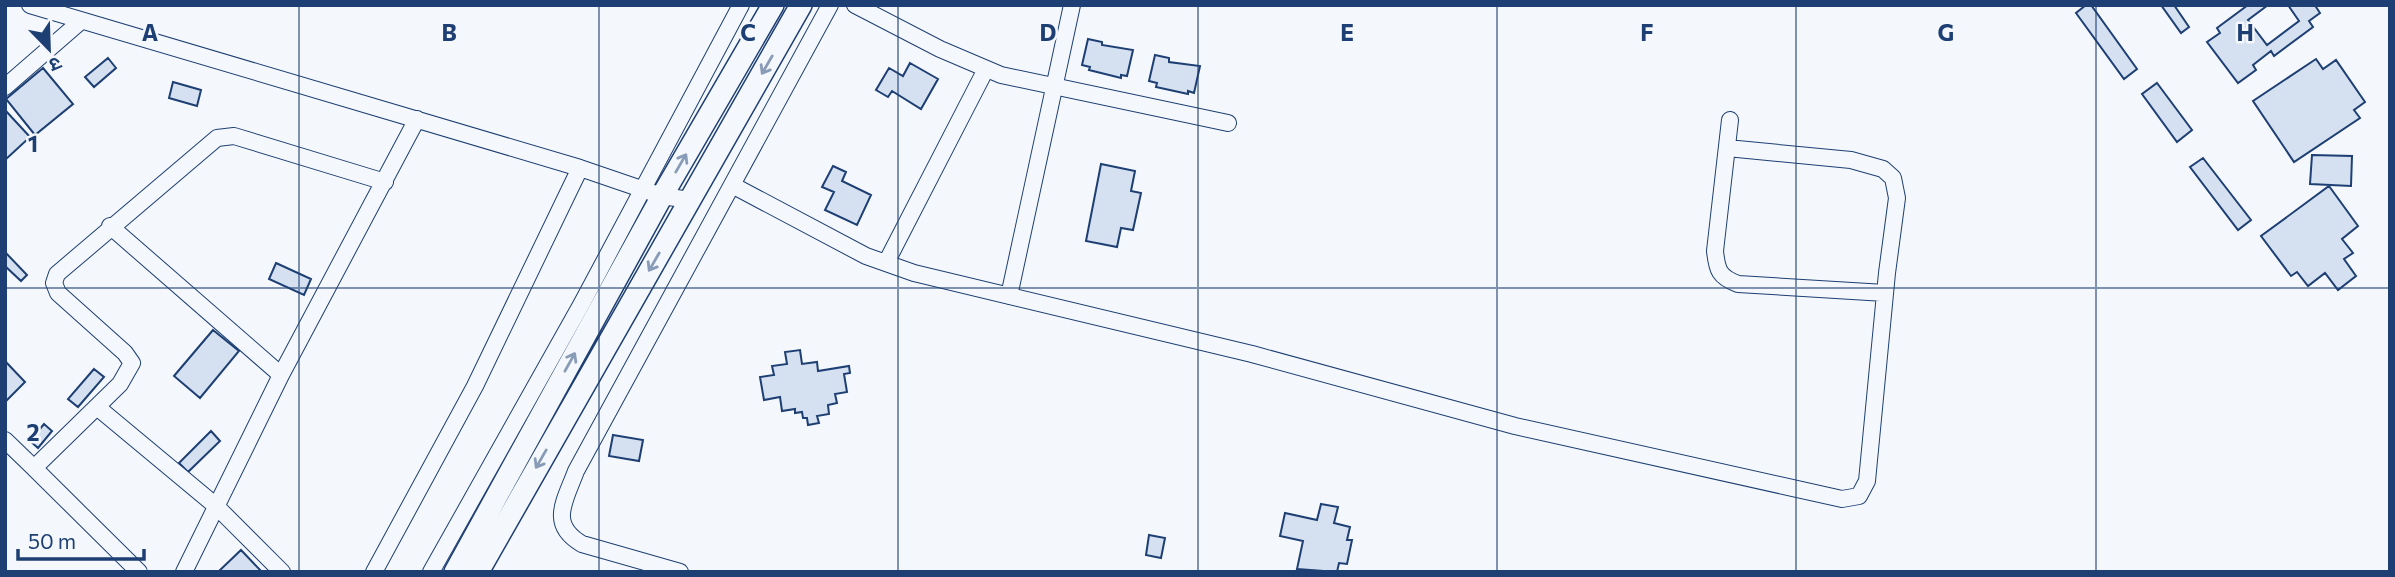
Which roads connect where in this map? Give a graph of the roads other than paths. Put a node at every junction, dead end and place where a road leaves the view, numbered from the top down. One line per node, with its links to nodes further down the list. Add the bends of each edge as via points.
1 (30, 5): 8 (street)
2 (741, 5): 19 (street)
3 (773, 5): 19 (street, one-way to 3)
4 (801, 5): 20 (street, one-way to 20)
5 (830, 5): 18 (street)
6 (855, 5): 9 (street)
7 (1072, 5): 11 (street)
8 (81, 21): 10 (street); 12 (street)
9 (986, 69): 11 (street); 22 (street)
10 (5, 87)
11 (1056, 89): 14 (street); 24 (street)
12 (417, 119): 16 (street); 17 (street)
13 (1730, 120): 15 (street)
14 (1228, 123)
15 (1727, 148): 23 (street, via 1851,160 1883,169 1893,178 1898,198); 23 (street, via 1715,251 1717,270 1725,279 1738,284)
16 (580, 168): 19 (street); 33 (street, via 475,386)
17 (385, 181): 21 (street, via 234,136 217,138); 25 (street)
18 (732, 185): 22 (street); 37 (street, via 576,471 562,508 562,525 582,544)
19 (653, 193): 20 (street); 34 (street); 35 (street, one-way to 19)
20 (690, 200): 36 (street, one-way to 36)
21 (110, 226): 25 (street); 26 (street, via 57,274 54,283 58,293 132,363 128,375)
22 (886, 263): 24 (street)
23 (1885, 293): 24 (street, via 1867,481 1860,495 1842,499 1515,426 1252,354)
24 (1009, 296)
25 (281, 375): 29 (street)
26 (97, 407): 28 (street); 29 (street)
27 (5, 440): 28 (street)
28 (34, 468): 30 (street)
29 (216, 506): 31 (street); 32 (street)
30 (138, 572)
31 (184, 572)
32 (282, 572)
33 (374, 572)
34 (431, 572)
35 (455, 572)
36 (478, 572)
37 (680, 572)

